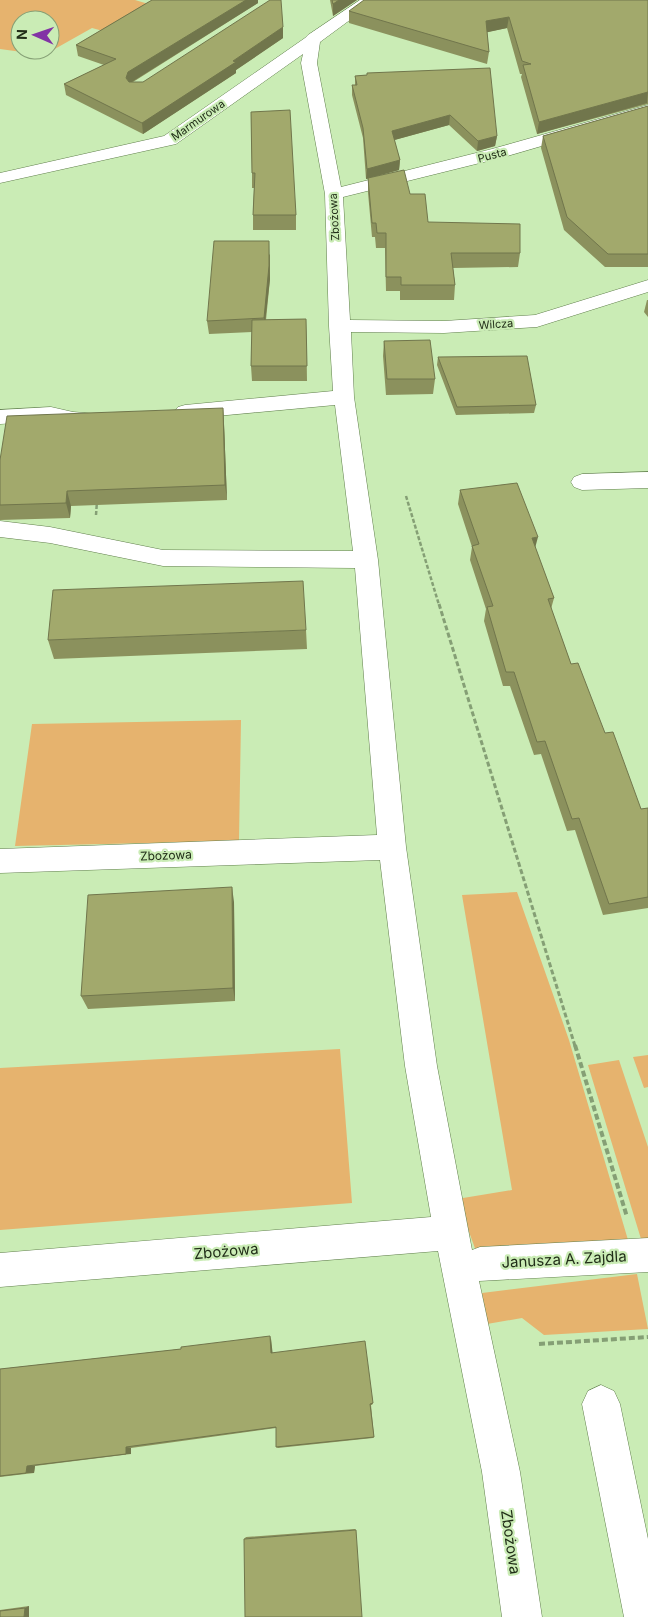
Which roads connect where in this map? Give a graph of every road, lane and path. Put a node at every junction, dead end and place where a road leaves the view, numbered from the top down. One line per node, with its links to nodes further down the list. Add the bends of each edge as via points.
1 (370, 0): 2 (street, Marmurowa)
2 (313, 38): 4 (street, Marmurowa, via 170,140); 5 (street, Zbożowa, via 309,64)
3 (648, 110): 5 (street, Pusta, via 498,153)
4 (0, 178)
5 (334, 194): 7 (street, Zbożowa)
6 (648, 286): 7 (street, Wilcza, via 537,321 444,328)
7 (339, 326): 8 (street, Zbożowa)
8 (344, 398): 9 (street); 18 (street, Zbożowa)
9 (167, 413)
10 (0, 418): 11 (street, via 51,414 73,419)
11 (109, 419)
12 (648, 480): 13 (street)
13 (582, 482)
14 (406, 496): 21 (path)
15 (97, 498): 17 (path)
16 (0, 529): 17 (street)
17 (94, 543): 18 (street, via 163,558)
18 (366, 560): 19 (street, Zbożowa)
19 (392, 847): 20 (street, Zbożowa); 22 (street, Zbożowa, via 421,1066)
20 (0, 861)
21 (628, 1221)
22 (451, 1233): 25 (street, Zbożowa); 29 (street, Zbożowa, via 501,1472)
23 (648, 1255): 24 (street, Janusza A. Zajdla)
24 (480, 1264)
25 (0, 1270)
26 (648, 1337): 27 (path)
27 (539, 1344)
28 (601, 1404): 30 (street)
29 (522, 1617)
30 (644, 1617)

